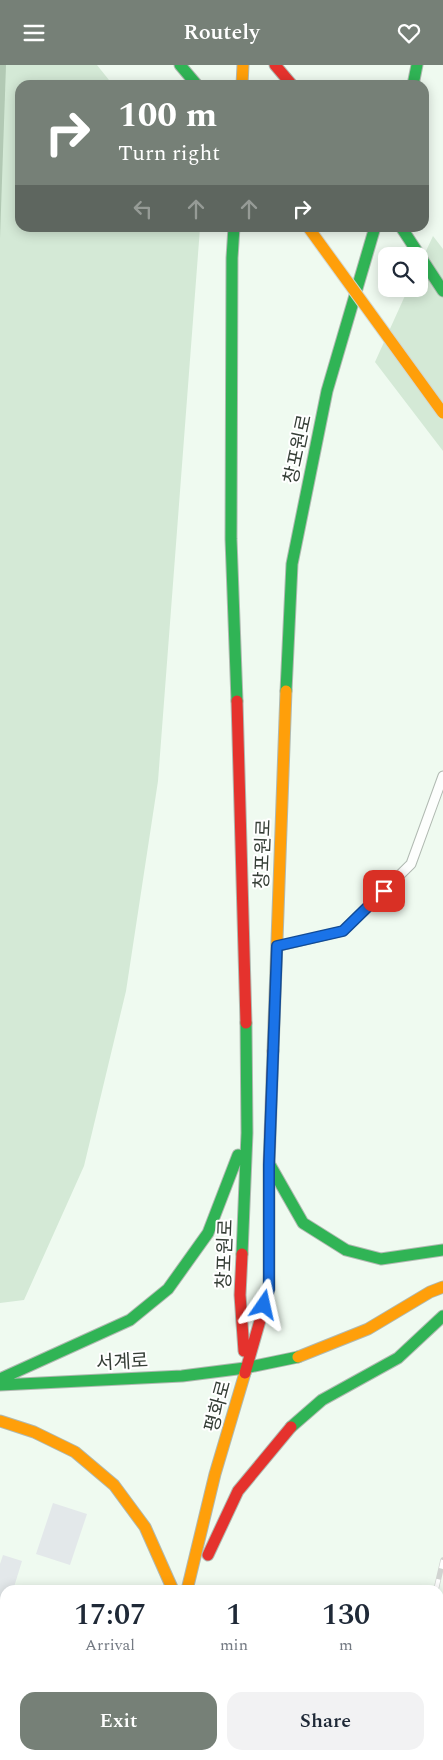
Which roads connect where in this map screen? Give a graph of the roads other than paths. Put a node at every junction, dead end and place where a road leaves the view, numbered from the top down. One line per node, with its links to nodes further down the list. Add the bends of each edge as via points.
1 (180, 65): 5 (main road)
2 (243, 65): 6 (main road)
3 (275, 65): 7 (main road)
4 (417, 65): 8 (main road)
5 (193, 80)
6 (242, 80)
7 (288, 80)
8 (414, 80)
9 (234, 232): 17 (main road, 창포원로, via 231,539 246,978)
10 (312, 232): 14 (main road, bridge)
11 (374, 232): 16 (main road, 창포원로, via 327,391 292,564)
12 (404, 232): 13 (main road)
13 (443, 291)
14 (443, 413)
15 (443, 776): 16 (lane, via 411,864 343,931)
16 (277, 946): 18 (main road, 창포원로)
17 (247, 1133): 24 (main road, 창포원로, via 240,1295); 25 (main road, via 208,1233 168,1289 130,1320)
18 (269, 1165): 19 (main road, via 302,1223 346,1250 381,1259); 24 (main road, 창포원로, via 269,1289)
19 (443, 1250)
20 (443, 1279): 22 (main road, 평화로)
21 (443, 1287): 22 (main road, 평화로)
22 (430, 1293): 24 (main road, 평화로, via 368,1329 304,1356)
23 (443, 1316): 30 (main road, via 398,1358 322,1400 296,1422 238,1491)
24 (245, 1368): 26 (main road, 서계로, via 182,1376); 29 (main road, 평화로)
25 (0, 1379)
26 (0, 1385)
27 (0, 1421): 28 (main road, via 34,1432 75,1452 114,1485 145,1527)
28 (171, 1585)
29 (188, 1585)
30 (194, 1585)

